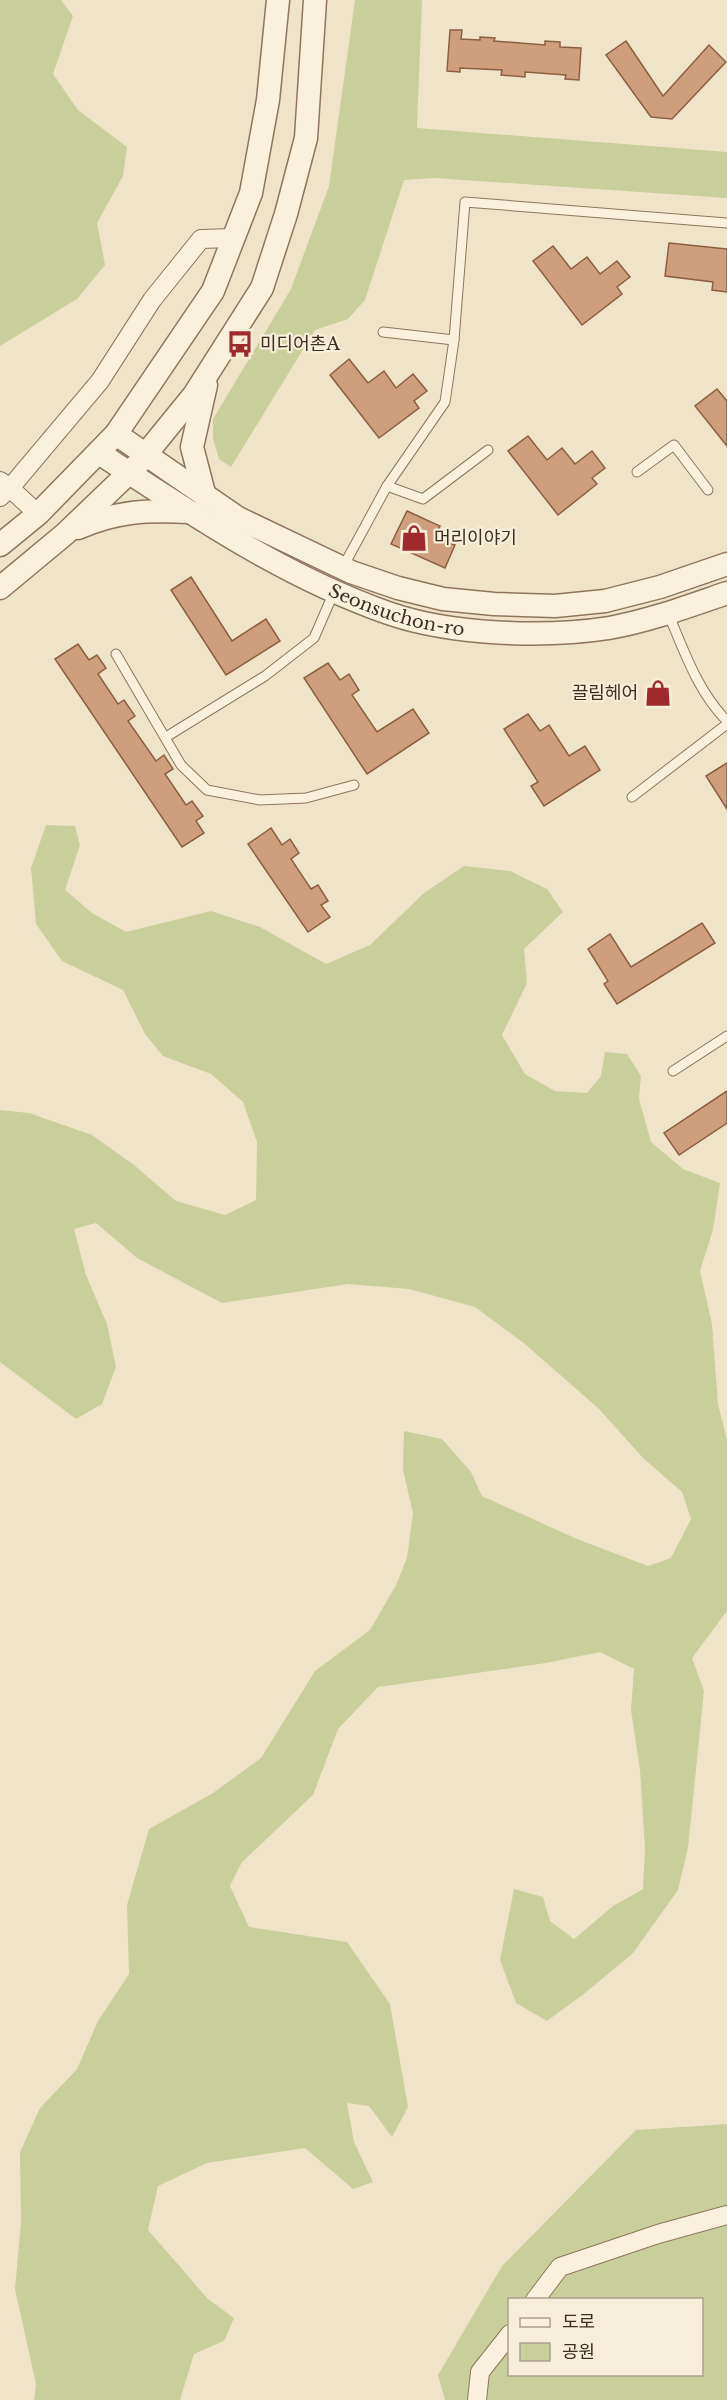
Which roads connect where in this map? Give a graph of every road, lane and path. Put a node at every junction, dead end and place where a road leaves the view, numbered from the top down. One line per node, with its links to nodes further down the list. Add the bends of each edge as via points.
1 (278, 0): 4 (street, via 268,100 250,193)
2 (315, 0): 7 (street, via 306,138 286,214 262,288)
3 (727, 223): 6 (lane, via 465,202)
4 (233, 238): 8 (street, via 213,291); 15 (street, via 201,239 152,300 100,381)
5 (383, 332): 6 (lane)
6 (454, 340): 14 (lane, via 445,402)
7 (210, 368): 11 (street, via 194,395); 17 (street, via 192,447)
8 (116, 434): 10 (street); 11 (street, Seonsuchon-ro)
9 (488, 450): 14 (lane, via 423,499)
10 (99, 453): 13 (street, Seonsuchon-ro); 18 (street)
11 (145, 456): 13 (street); 17 (street, Seonsuchon-ro)
12 (637, 472): 16 (lane, via 674,445)
13 (129, 473): 17 (street, Seonsuchon-ro); 19 (street)
14 (387, 486): 22 (lane)
15 (3, 489): 18 (street)
16 (708, 490)
17 (197, 505): 19 (street, via 100,518); 22 (street, Seonsuchon-ro, via 238,518); 25 (street, Seonsuchon-ro, via 229,538)
18 (38, 514): 20 (street)
19 (65, 534): 24 (street)
20 (0, 545)
21 (727, 564): 23 (street, Seonsuchon-ro)
22 (343, 567): 23 (street, Seonsuchon-ro, via 398,588 443,599 494,604 555,606 595,602); 25 (street)
23 (660, 587): 27 (street)
24 (0, 588)
25 (334, 592): 27 (street, Seonsuchon-ro, via 390,614 438,626 492,632 556,633 610,628); 30 (lane, via 314,638 265,676)
26 (727, 593): 27 (street, Seonsuchon-ro)
27 (668, 613): 29 (lane, via 692,670)
28 (116, 654): 30 (lane)
29 (727, 722): 32 (lane)
30 (166, 737): 31 (lane, via 181,765 207,790 260,800 306,798)
31 (354, 785)
32 (632, 797)
33 (727, 1036): 34 (lane)
34 (673, 1071)
35 (727, 2215): 36 (street, via 560,2267)
36 (537, 2298)
37 (508, 2337): 38 (street, via 480,2372)
38 (477, 2400)

